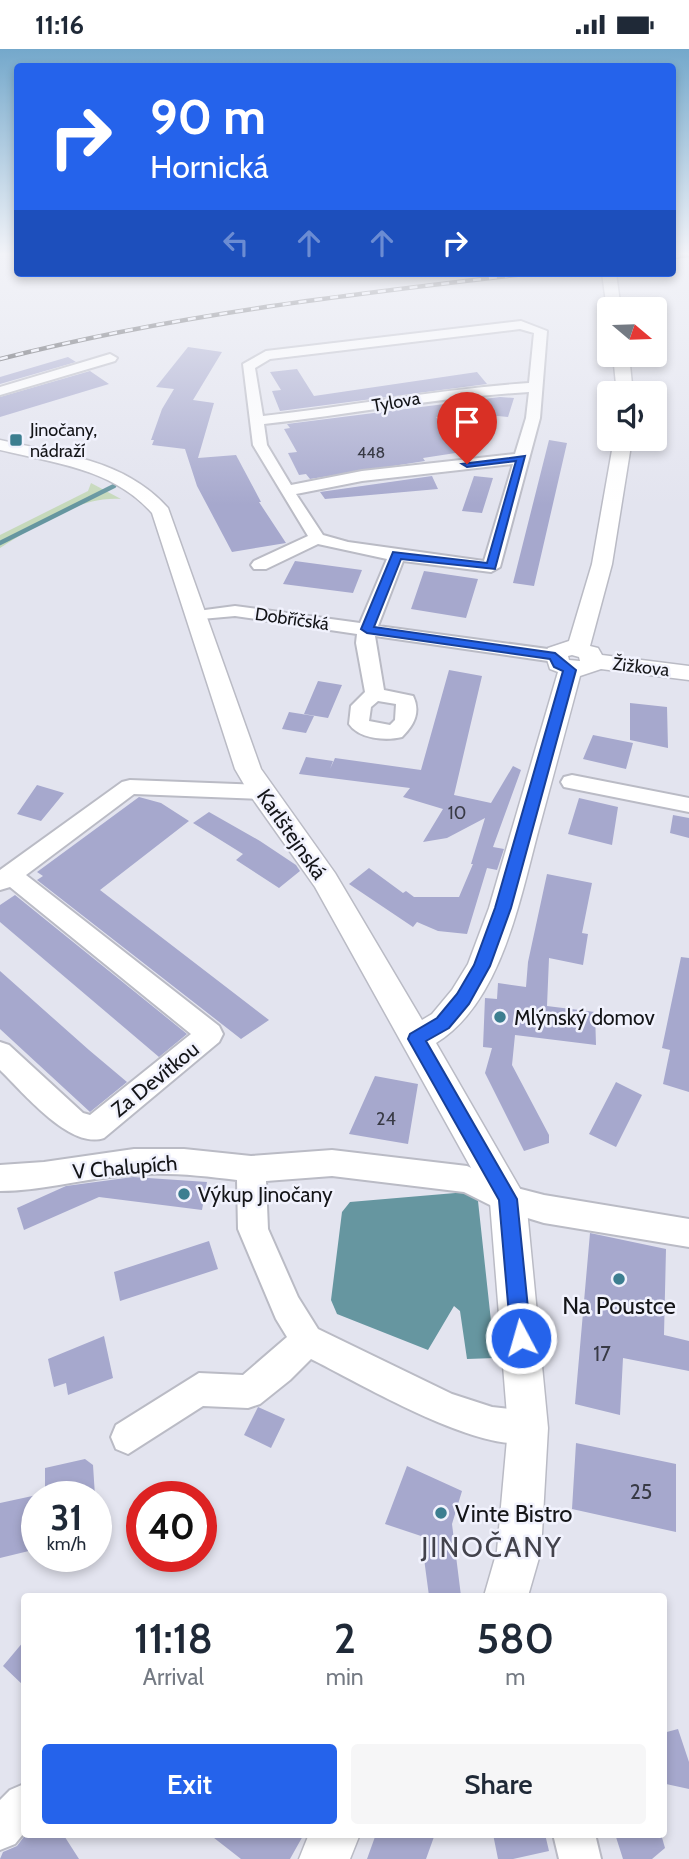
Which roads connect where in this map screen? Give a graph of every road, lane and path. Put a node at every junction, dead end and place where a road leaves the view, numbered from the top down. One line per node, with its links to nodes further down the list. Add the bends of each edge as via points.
1 (424, 336): 6 (street, via 266,355 248,367)
2 (541, 336): 4 (street)
3 (110, 358): 5 (street)
4 (537, 387): 6 (street, Tylova, via 455,392); 9 (street)
5 (0, 391)
6 (256, 421): 10 (street, via 260,445)
7 (0, 445): 14 (street, Karlštejnská, via 115,475 145,492 169,531)
8 (621, 451): 16 (street, via 602,564)
9 (522, 458): 10 (street, via 362,476); 12 (street, via 491,567)
10 (286, 491): 11 (street)
11 (317, 538): 12 (street); 13 (street)
12 (397, 555): 15 (street)
13 (260, 565)
14 (196, 616): 15 (street, Dobříčská, via 234,611); 20 (street, Karlštejnská, via 248,769)
15 (367, 629): 16 (street, Dobříčská); 18 (street, via 365,643)
16 (574, 659): 17 (street, Žižkova); 23 (street, via 482,966 443,1023)
17 (689, 673)
18 (375, 694)
19 (572, 782): 21 (street)
20 (261, 792): 22 (street, Za Devítkou, via 130,787); 23 (street, Karlštejnská, via 325,880)
21 (689, 805)
22 (5, 878): 24 (street, Za Devítkou, via 210,1034 94,1129 74,1122)
23 (416, 1039): 27 (street, Karlštejnská)
24 (0, 1053)
25 (251, 1169): 26 (street, V Chalupích, via 184,1161 133,1162); 27 (street, V Chalupích, via 332,1163 398,1170 467,1179); 29 (street, via 253,1229 287,1308)
26 (0, 1178)
27 (508, 1199): 28 (street, via 558,1212); 30 (street)
28 (689, 1233)
29 (307, 1340): 30 (street, via 447,1409 492,1424); 31 (street, via 279,1369 248,1391 199,1389)
30 (528, 1427): 32 (street)
31 (128, 1437)
32 (513, 1589)
33 (21, 1807): 34 (street)
34 (0, 1829)
35 (333, 1838): 37 (street)
36 (575, 1838): 38 (street)
37 (324, 1859)
38 (580, 1859)

